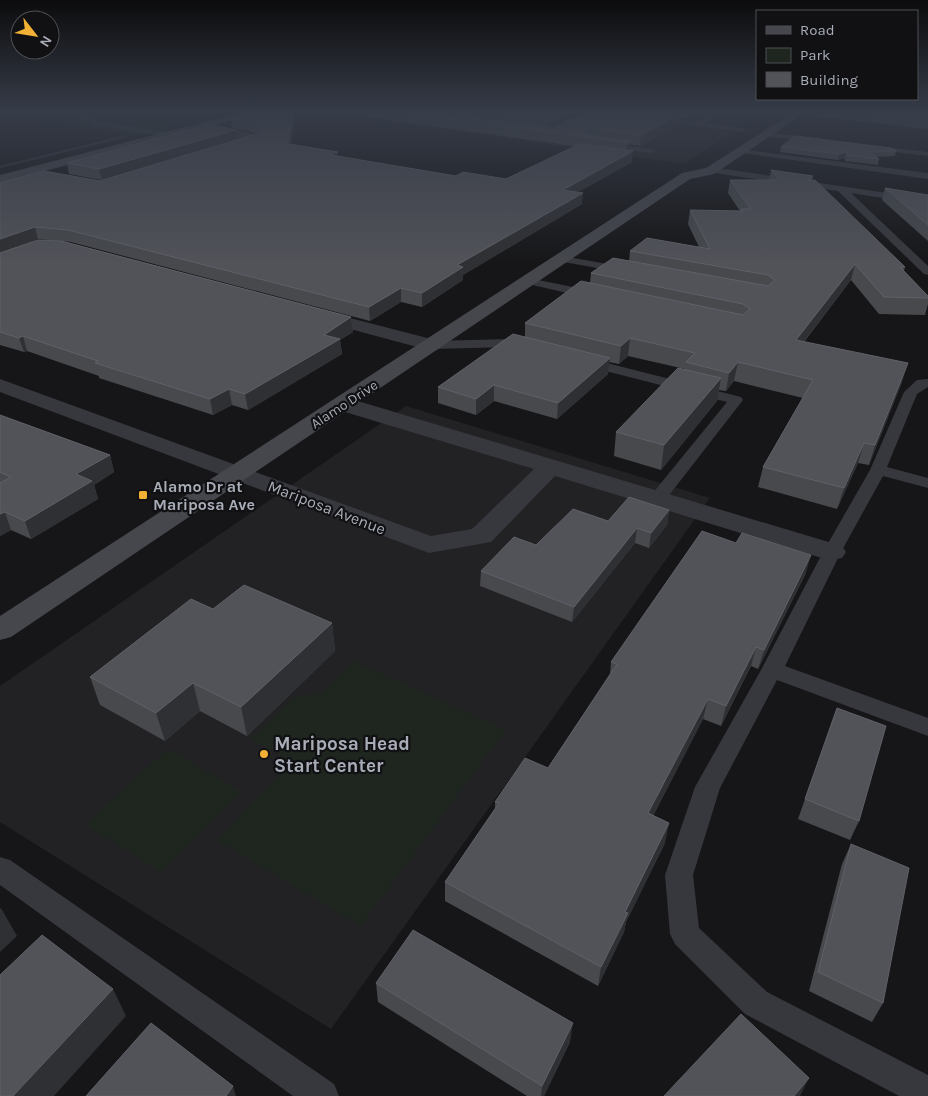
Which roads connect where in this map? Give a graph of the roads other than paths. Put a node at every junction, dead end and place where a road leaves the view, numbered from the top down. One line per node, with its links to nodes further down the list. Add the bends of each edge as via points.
1 (60, 163): 6 (main road)
2 (711, 163): 5 (main road)
3 (723, 163): 5 (main road, Alamo Drive)
4 (828, 163): 7 (lane)
5 (711, 170): 10 (lane); 12 (main road, Alamo Drive, via 691,169)
6 (28, 172): 8 (street); 9 (main road)
7 (928, 176)
8 (53, 177)
9 (0, 179)
10 (841, 189): 11 (lane); 14 (lane)
11 (928, 202)
12 (562, 258): 13 (lane); 15 (main road, Alamo Drive)
13 (632, 272)
14 (928, 272)
15 (528, 282): 16 (lane); 18 (main road, Alamo Drive)
16 (608, 299)
17 (304, 311): 18 (street)
18 (432, 345): 19 (lane, via 512,343); 23 (main road, Alamo Drive)
19 (540, 350)
20 (568, 357): 28 (lane, via 736,400)
21 (928, 383): 25 (lane, via 922,383 911,392)
22 (0, 385): 26 (street, Mariposa Avenue)
23 (343, 404): 24 (street); 26 (main road, Alamo Drive)
24 (550, 467): 26 (street, Mariposa Avenue, via 481,536 430,545); 28 (street)
25 (878, 470): 27 (lane); 29 (lane)
26 (238, 473): 30 (main road, Alamo Drive)
27 (928, 483)
28 (657, 499): 29 (street)
29 (832, 552): 31 (lane)
30 (0, 630)
31 (772, 670): 32 (lane); 34 (lane, via 705,796 679,875 685,934 756,1003)
32 (928, 727)
33 (0, 868): 35 (lane)
34 (928, 1093)
35 (322, 1096)

